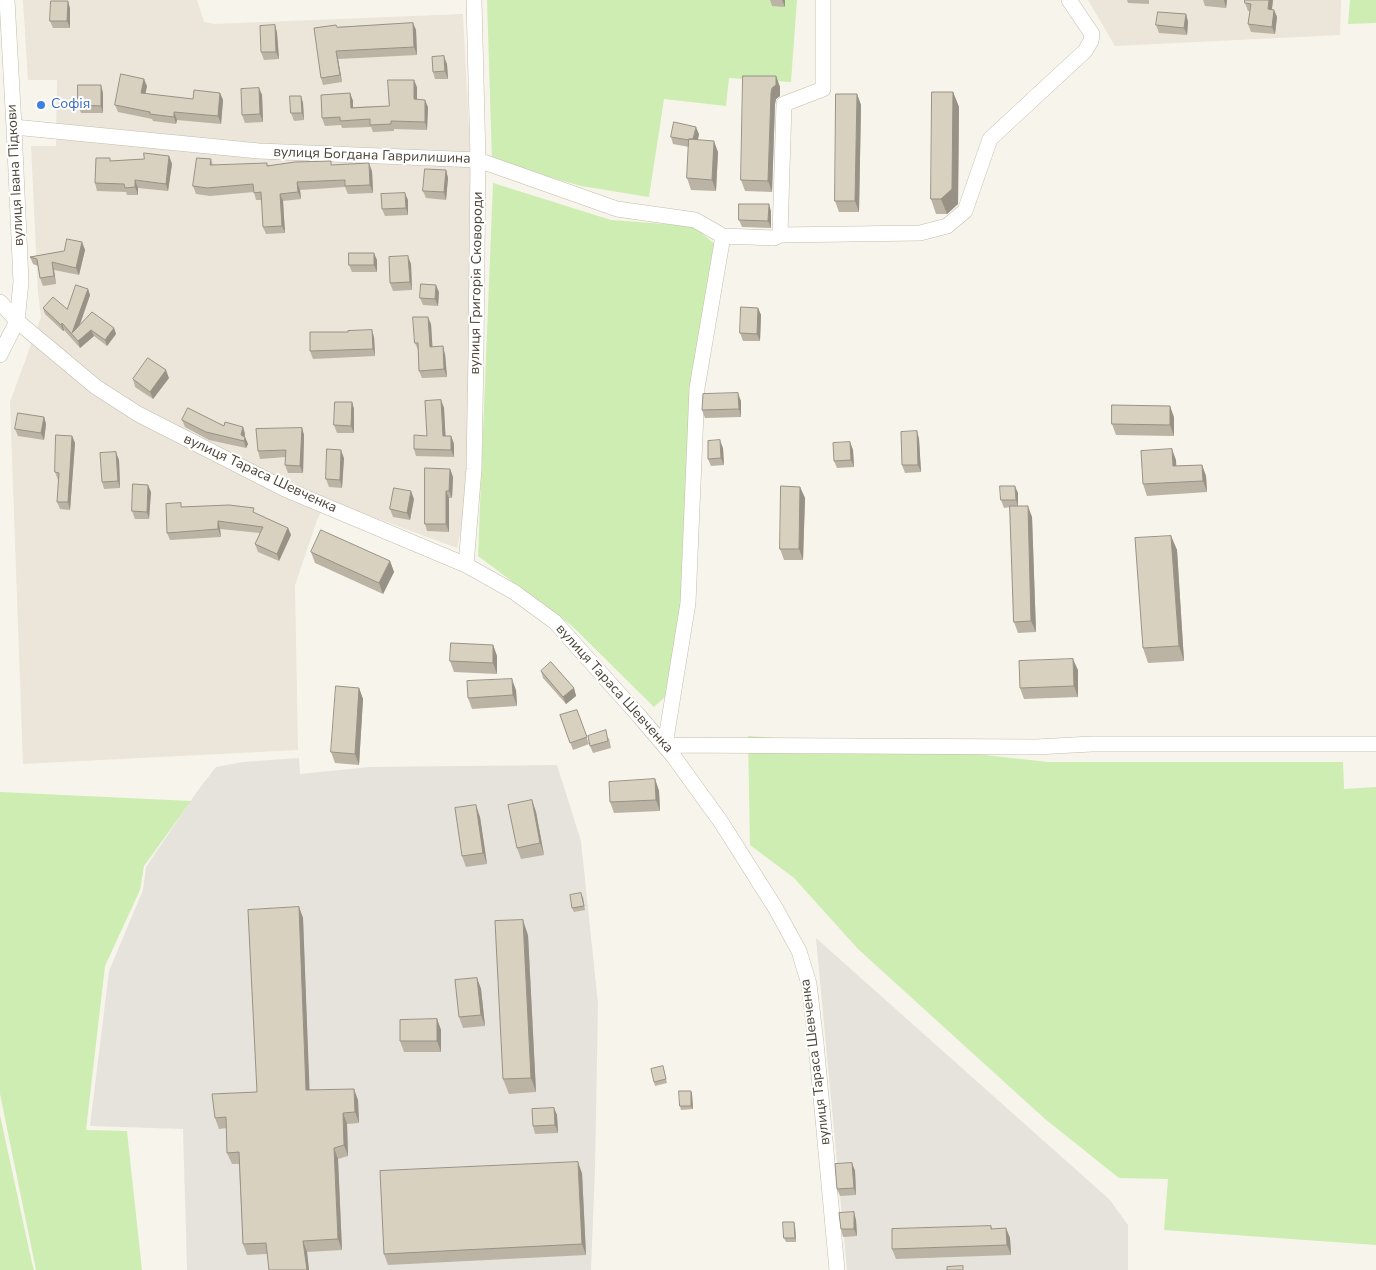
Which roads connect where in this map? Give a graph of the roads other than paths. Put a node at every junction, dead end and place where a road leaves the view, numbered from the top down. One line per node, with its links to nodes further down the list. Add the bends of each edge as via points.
1 (7, 0): 5 (street, вулиця Івана Підкови)
2 (474, 0): 6 (street, вулиця Григорія Сковороди)
3 (823, 0): 7 (street, via 823,89 784,104)
4 (1069, 0): 7 (street, via 1092,34 1091,41 1085,51 990,139 965,211 947,226 920,233)
5 (14, 126): 6 (street, вулиця Богдана Гаврилишина, via 259,151); 10 (street, вулиця Івана Підкови, via 21,282)
6 (478, 160): 8 (street, вулиця Богдана Гаврилишина, via 617,209 695,220); 12 (street, вулиця Григорія Сковороди, via 474,468)
7 (780, 235): 8 (street, via 774,238)
8 (723, 236): 13 (street, via 697,388 688,603 665,745 1036,747 1092,744)
9 (0, 302): 10 (street, вулиця Тараса Шевченка)
10 (17, 321): 11 (street, вулиця Івана Підкови); 12 (street, вулиця Тараса Шевченка, via 96,387 138,414 285,489)
11 (0, 355)
12 (466, 566): 14 (street, вулиця Тараса Шевченка, via 514,592 555,622 640,717 721,822 799,951 809,984)
13 (1376, 744)
14 (837, 1270)

